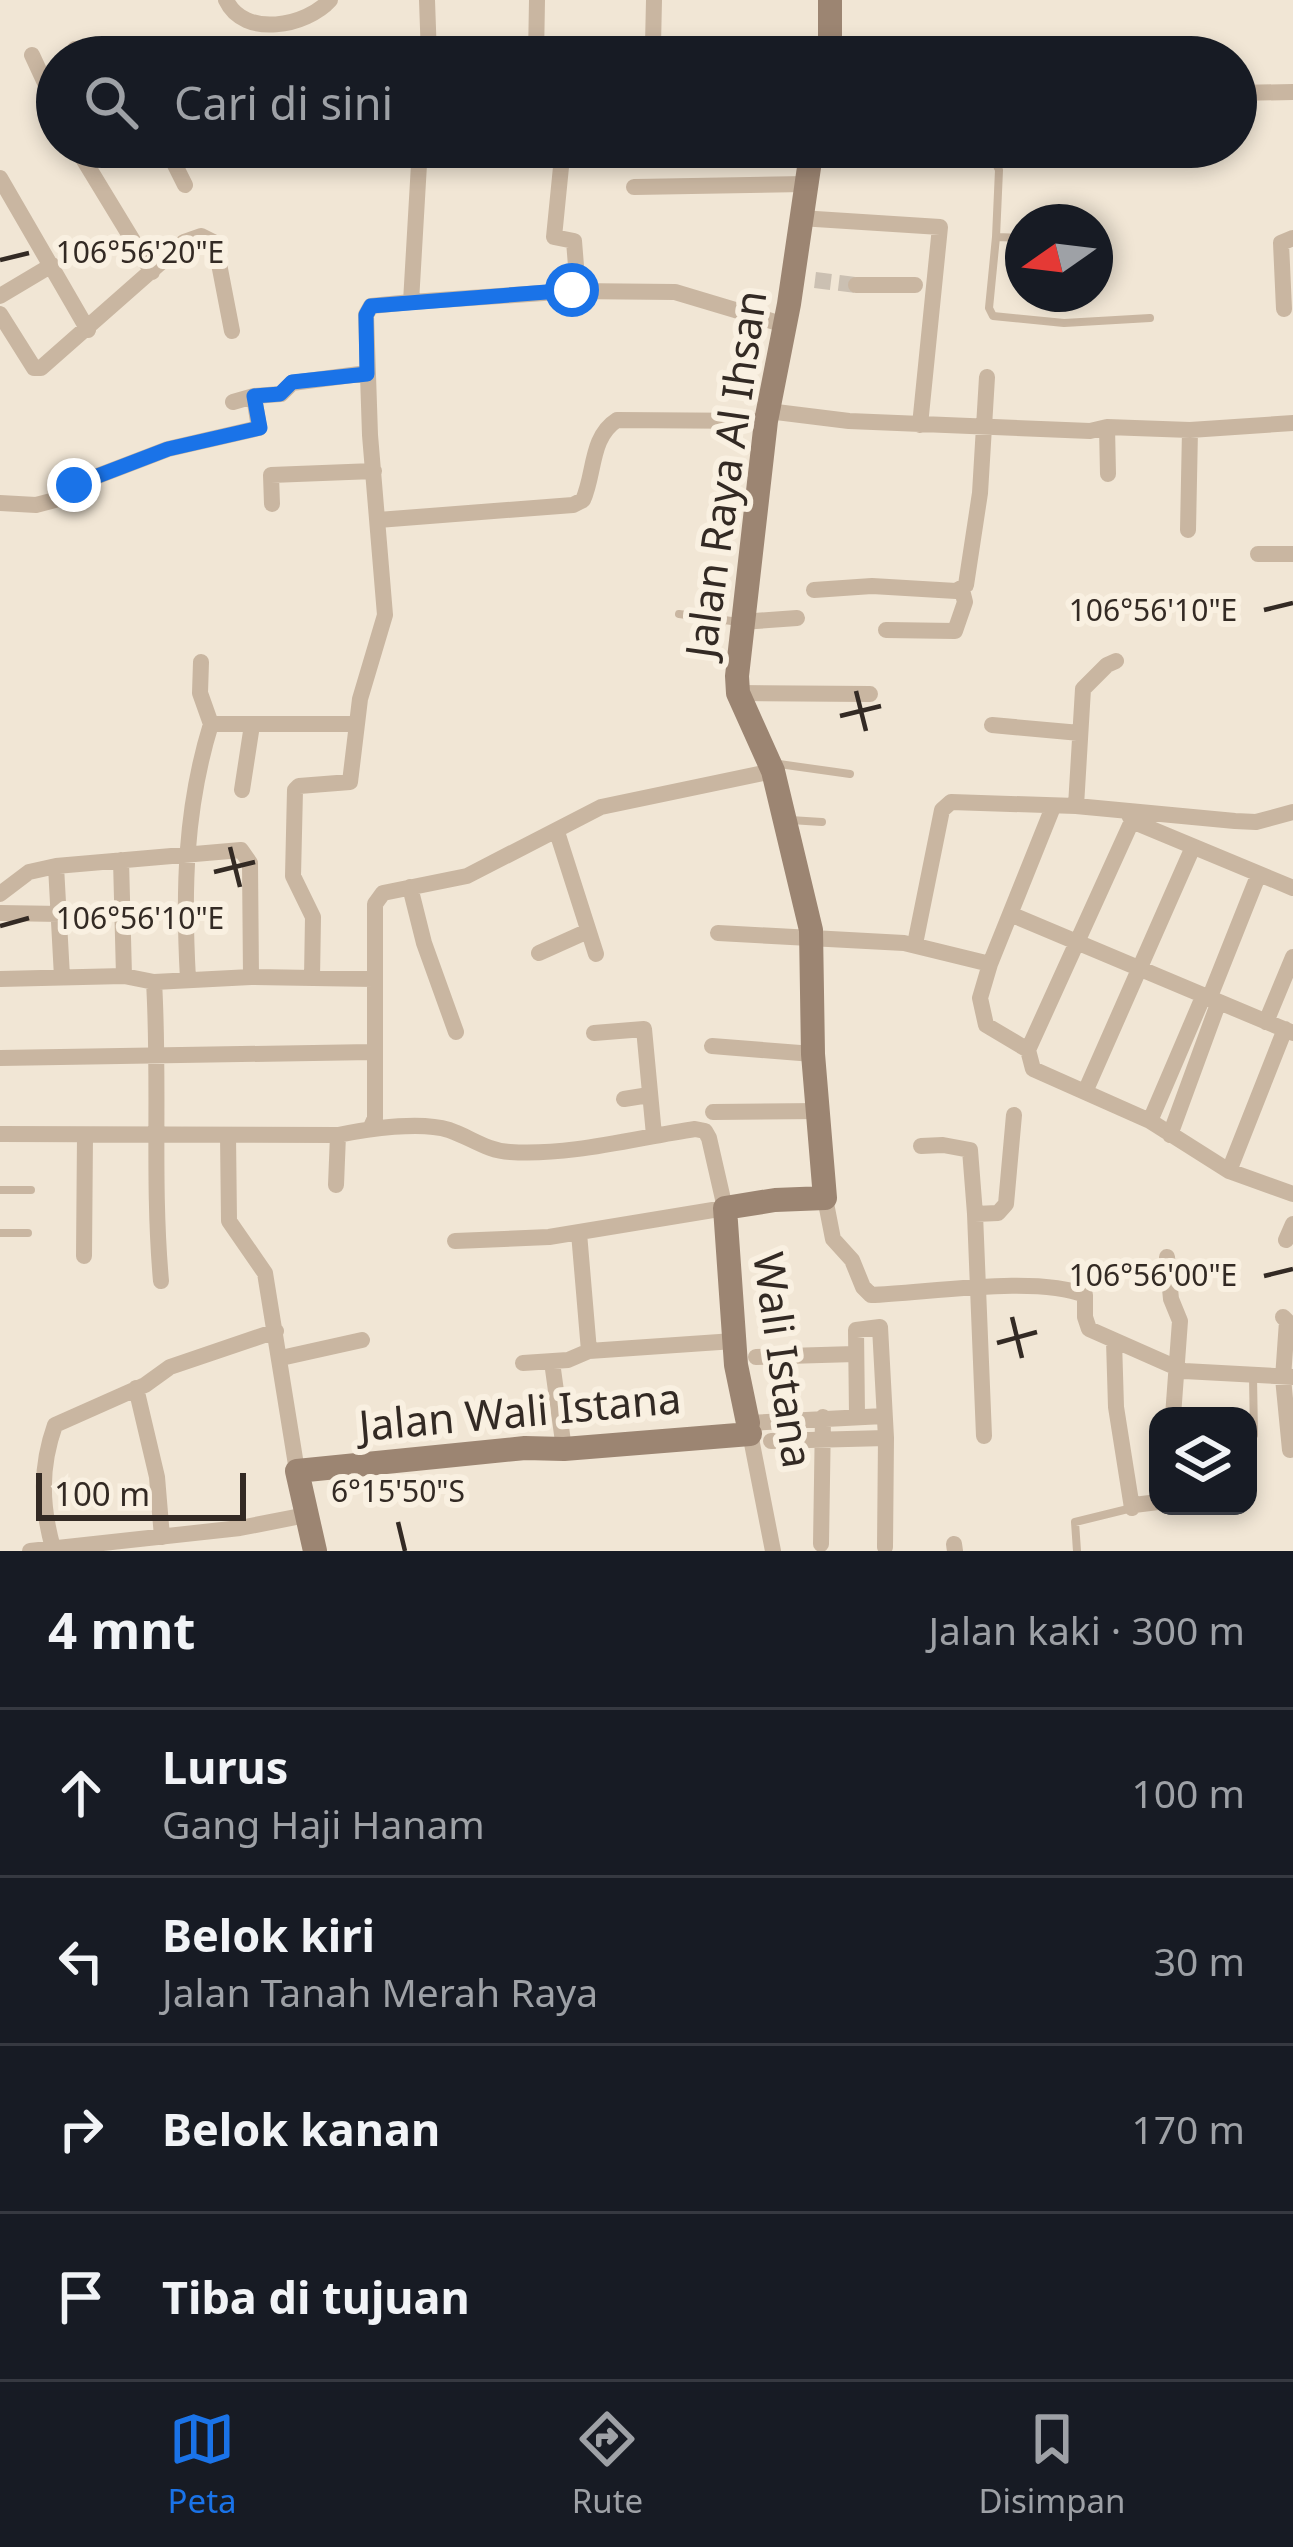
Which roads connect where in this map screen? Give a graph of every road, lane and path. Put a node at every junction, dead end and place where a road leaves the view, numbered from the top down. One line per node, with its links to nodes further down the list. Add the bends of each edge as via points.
1 (226, 0): 2 (street, via 237,16 266,25 308,18)
2 (330, 0)
3 (427, 0): 7 (street)
4 (537, 0): 8 (street)
5 (654, 0): 9 (street)
6 (830, 0): 10 (street)
7 (428, 36)
8 (536, 36)
9 (653, 36)
10 (830, 36)
11 (32, 55): 12 (street)
12 (36, 64)
13 (1293, 92): 14 (street)
14 (1257, 93)
15 (89, 168): 30 (street)
16 (177, 168): 22 (street)
17 (419, 168): 35 (street)
18 (560, 168): 33 (street, via 554,237 574,242)
19 (808, 168): 23 (street, Jalan Raya Al Ihsan)
20 (998, 168): 26 (lane)
21 (0, 178): 29 (street)
22 (185, 184)
23 (805, 184): 24 (street); 25 (street, Jalan Raya Al Ihsan)
24 (634, 187)
25 (800, 218): 39 (street, Jalan Raya Al Ihsan, via 804,279); 48 (street, via 940,226)
26 (996, 237): 27 (lane); 38 (lane, via 993,316 1064,323)
27 (1005, 237)
28 (1293, 238): 36 (street, via 1282,243)
29 (52, 265): 34 (street); 40 (street)
30 (152, 272): 40 (street); 41 (street, via 194,237 215,243)
31 (856, 285): 32 (street)
32 (916, 285)
33 (578, 290): 35 (street); 39 (street, via 675,292)
34 (0, 296)
35 (411, 302): 42 (street, via 371,306)
36 (1285, 309)
37 (0, 314): 40 (street, via 34,368)
38 (1150, 318)
39 (785, 325): 46 (street, Jalan Raya Al Ihsan)
40 (88, 330)
41 (232, 331)
42 (367, 374): 44 (street, via 292,382 280,394); 52 (street)
43 (987, 377): 50 (street)
44 (254, 396): 45 (street); 54 (street, via 260,428 168,449 55,500)
45 (233, 402)
46 (767, 416): 48 (street); 56 (street, via 617,420 598,442 583,500 573,505); 64 (street, Jalan Raya Al Ihsan)
47 (1293, 423): 51 (street)
48 (920, 424): 50 (street)
49 (1107, 427): 50 (street); 51 (street); 53 (street)
50 (982, 428): 61 (street)
51 (1190, 430): 57 (street)
52 (374, 471): 55 (street, via 272,475); 56 (street)
53 (1108, 474)
54 (0, 503)
55 (272, 504)
56 (378, 520): 71 (street, via 385,615)
57 (1188, 530)
58 (1258, 554): 59 (street)
59 (1293, 554)
60 (814, 590): 61 (street)
61 (962, 590): 65 (street, via 955,631)
62 (679, 614): 64 (lane)
63 (797, 618): 64 (street)
64 (741, 622): 68 (street, Jalan Raya Al Ihsan)
65 (886, 630)
66 (201, 662): 70 (street, via 200,694)
67 (1116, 662): 74 (street, via 1083,689)
68 (738, 693): 69 (street); 75 (street, Jalan Raya Al Ihsan)
69 (870, 694)
70 (212, 724): 72 (street); 86 (street)
71 (355, 724): 72 (street); 109 (street, via 350,782 295,790 293,876 313,916)
72 (252, 725): 77 (street)
73 (992, 725): 74 (street)
74 (1079, 733): 78 (street)
75 (774, 765): 76 (lane); 82 (street, Jalan Raya Al Ihsan); 84 (street, via 601,807)
76 (850, 774)
77 (242, 790)
78 (1076, 806): 79 (street); 81 (street)
79 (1053, 807): 95 (street); 99 (street, via 974,800 944,807)
80 (1293, 812): 81 (street, via 1256,822)
81 (1128, 815): 85 (street); 100 (street)
82 (783, 819): 83 (lane); 96 (street, Jalan Raya Al Ihsan)
83 (822, 822)
84 (557, 832): 90 (street, via 467,876); 97 (street)
85 (1193, 847): 89 (street); 105 (street)
86 (186, 857): 87 (street); 107 (street, via 241,850 248,857); 111 (street)
87 (121, 860): 88 (street); 106 (street)
88 (56, 866): 92 (street, via 29,872); 94 (street)
89 (1258, 876): 91 (street); 114 (street)
90 (410, 887): 112 (street, via 377,899); 117 (street)
91 (1293, 888)
92 (0, 894)
93 (0, 913): 94 (street)
94 (61, 914): 108 (street)
95 (1010, 914): 100 (street); 104 (street)
96 (809, 924): 98 (street); 99 (street); 122 (street, Jalan Raya Al Ihsan)
97 (588, 931): 101 (street); 102 (street)
98 (718, 933)
99 (915, 944): 104 (street)
100 (1076, 945): 105 (street); 120 (street)
101 (539, 953)
102 (596, 954)
103 (1293, 957): 115 (street)
104 (990, 964): 120 (street, via 980,1011 986,1025)
105 (1137, 969): 114 (street); 125 (street)
106 (124, 976): 108 (street); 113 (street)
107 (251, 976): 109 (street); 111 (street)
108 (62, 977): 110 (street)
109 (312, 978): 112 (street)
110 (0, 979)
111 (188, 979): 113 (street)
112 (373, 980): 121 (street)
113 (154, 982): 123 (street)
114 (1210, 1000): 115 (street); 131 (street); 139 (street)
115 (1266, 1022): 116 (street)
116 (1289, 1031): 141 (street)
117 (456, 1032)
118 (594, 1033): 126 (street, via 644,1029)
119 (712, 1046): 122 (street)
120 (1028, 1050): 125 (street, via 1033,1069)
121 (372, 1052): 123 (street); 132 (street)
122 (813, 1054): 128 (street, Jalan Raya Al Ihsan)
123 (158, 1057): 124 (street); 135 (street)
124 (0, 1058)
125 (1085, 1092): 131 (street)
126 (649, 1095): 127 (street); 138 (street)
127 (624, 1099)
128 (820, 1111): 129 (street); 146 (street, Jalan Raya Al Ihsan)
129 (713, 1112)
130 (1014, 1115): 148 (street, via 1006,1204 998,1213)
131 (1150, 1121): 139 (street)
132 (370, 1129): 137 (street); 138 (street, via 447,1129 506,1152)
133 (0, 1134): 134 (street)
134 (85, 1135): 135 (street); 153 (street)
135 (156, 1135): 136 (street); 155 (street)
136 (228, 1135): 137 (street); 158 (street, via 229,1221 265,1273)
137 (338, 1135): 142 (street)
138 (654, 1135): 147 (street, via 705,1131)
139 (1170, 1135): 141 (street)
140 (921, 1146): 148 (street, via 970,1150)
141 (1228, 1171): 145 (street)
142 (336, 1185)
143 (0, 1190): 144 (lane)
144 (31, 1190)
145 (1292, 1192)
146 (825, 1198): 147 (street, Wali Istana); 156 (street, Jalan Raya Al Ihsan, via 833,1239 866,1292)
147 (725, 1208): 151 (street); 160 (street, Wali Istana)
148 (975, 1214): 156 (street)
149 (0, 1233): 150 (lane)
150 (28, 1233)
151 (579, 1233): 152 (street); 162 (street)
152 (455, 1241)
153 (84, 1256)
154 (1167, 1257): 168 (street, via 1180,1321)
155 (161, 1280)
156 (976, 1288): 161 (street, via 1083,1293 1089,1329); 178 (street)
157 (1283, 1316): 170 (street)
158 (276, 1331): 165 (street); 171 (street, via 170,1367)
159 (362, 1340): 165 (street)
160 (734, 1341): 162 (street); 177 (street, Wali Istana)
161 (1114, 1341): 168 (street); 185 (street)
162 (589, 1351): 166 (street)
163 (855, 1354): 164 (street); 174 (street); 175 (street, via 856,1330 880,1327)
164 (756, 1357)
165 (281, 1358): 183 (street)
166 (552, 1362): 167 (street); 181 (street)
167 (523, 1363)
168 (1178, 1367): 169 (street); 172 (street)
169 (1253, 1377): 170 (street); 173 (lane)
170 (1288, 1377): 182 (street)
171 (136, 1388): 187 (street); 190 (street, via 55,1425 43,1488)
172 (1174, 1407)
173 (1254, 1407)
174 (857, 1415): 175 (street); 176 (street)
175 (884, 1416): 179 (street)
176 (823, 1417): 177 (street); 180 (street)
177 (756, 1433): 180 (street); 181 (street, Jalan Wali Istana); 193 (street, Wali Istana)
178 (983, 1436)
179 (886, 1438): 180 (street); 189 (street)
180 (823, 1441): 188 (street)
181 (564, 1449): 183 (street, Jalan Wali Istana)
182 (1290, 1450)
183 (297, 1471): 186 (street)
184 (1149, 1503): 185 (street)
185 (1133, 1506): 194 (lane, via 1075,1522)
186 (306, 1516): 187 (street); 192 (street)
187 (162, 1537): 190 (street)
188 (821, 1544)
189 (885, 1547)
190 (53, 1548): 191 (street)
191 (30, 1551)
192 (315, 1551)
193 (772, 1551)
194 (1077, 1551)

